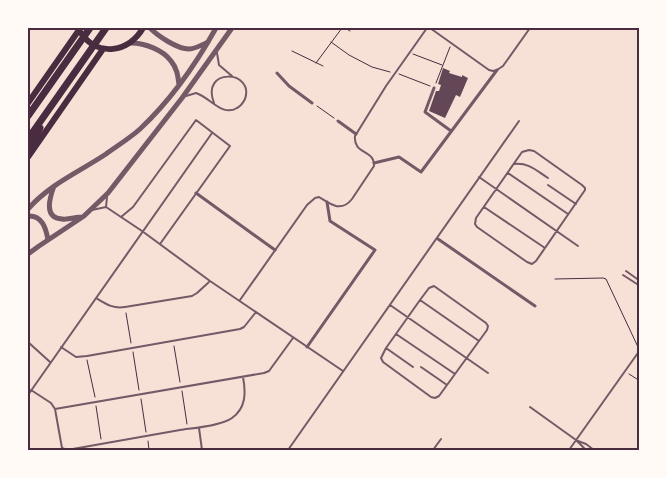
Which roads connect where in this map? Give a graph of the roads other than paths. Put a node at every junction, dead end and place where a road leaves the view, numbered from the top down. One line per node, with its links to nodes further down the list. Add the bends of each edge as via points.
1 (90, 28): 19 (highway)
2 (106, 28): 21 (highway)
3 (143, 28): 10 (main road)
4 (150, 28): 11 (street, via 181,48 190,49)
5 (216, 28): 11 (street)
6 (232, 28): 13 (street)
7 (429, 28): 14 (lane, via 489,70); 31 (lane, via 386,86)
8 (530, 28): 14 (lane)
9 (79, 29): 12 (main road, via 93,45); 22 (main road)
10 (131, 42): 12 (main road, via 123,47); 17 (street, via 149,46 171,60)
11 (208, 42): 17 (street)
12 (103, 49): 34 (main road)
13 (216, 50): 16 (lane, via 219,65); 20 (street)
14 (497, 70): 29 (street)
15 (277, 73): 24 (street)
16 (232, 76): 23 (lane, via 219,79 214,84 211,90); 23 (lane, via 244,85 246,93 240,106 226,111)
17 (180, 85): 41 (street, via 139,130)
18 (434, 88): 29 (street, via 425,112)
19 (42, 96): 25 (highway); 26 (highway)
20 (182, 98): 23 (lane, via 196,93); 43 (street)
21 (54, 101): 32 (highway); 33 (highway)
22 (28, 103)
23 (214, 103)
24 (312, 103)
25 (28, 110)
26 (28, 116)
27 (519, 120): 38 (lane)
28 (338, 121): 31 (street)
29 (452, 131): 35 (street, via 421,172 399,157)
30 (212, 133): 44 (lane, via 230,146); 54 (lane, via 196,120 133,207); 55 (lane)
31 (356, 134): 35 (lane, via 354,142)
32 (28, 139)
33 (28, 152)
34 (28, 156)
35 (374, 163): 45 (lane, via 349,203 335,207)
36 (514, 164): 37 (lane); 39 (lane, via 527,164); 46 (lane, via 522,152 534,151 584,186 585,190)
37 (508, 173): 42 (lane); 51 (lane)
38 (479, 177): 42 (lane); 57 (lane)
39 (548, 178)
40 (548, 185): 46 (lane)
41 (54, 186): 49 (street); 53 (street, via 49,200 54,216 60,219)
42 (496, 189): 48 (lane); 56 (lane)
43 (108, 193): 47 (lane); 50 (street)
44 (196, 193): 59 (lane); 62 (street)
45 (327, 202): 62 (lane, via 318,197 311,200); 81 (street, via 330,221 375,250)
46 (576, 204): 51 (lane)
47 (106, 207): 50 (lane); 54 (lane)
48 (484, 207): 61 (lane); 61 (lane, via 475,219 477,227 529,264 536,261)
49 (28, 209)
50 (90, 210): 53 (street)
51 (569, 214): 56 (lane)
52 (28, 216): 58 (street, via 42,221)
53 (84, 216): 58 (street)
54 (121, 217): 55 (lane)
55 (142, 231): 59 (lane); 69 (lane)
56 (557, 231): 60 (lane); 61 (lane)
57 (438, 239): 72 (lane); 73 (street)
58 (48, 240): 63 (street)
59 (160, 244): 66 (lane)
60 (578, 246)
61 (545, 248)
62 (275, 250): 70 (lane)
63 (28, 254)
64 (626, 271): 67 (lane)
65 (624, 275): 68 (lane)
66 (210, 281): 69 (lane, via 192,296 125,307 110,307); 70 (lane)
67 (640, 281)
68 (640, 286)
69 (96, 298): 80 (lane)
70 (240, 300): 74 (lane)
71 (420, 300): 75 (lane); 78 (lane); 78 (lane, via 429,288 437,287 488,324)
72 (390, 305): 75 (lane); 88 (lane)
73 (535, 306)
74 (256, 312): 77 (lane); 80 (lane, via 240,329 80,357)
75 (408, 317): 76 (lane); 84 (lane)
76 (396, 334): 82 (lane); 90 (lane)
77 (294, 338): 81 (lane); 91 (lane, via 269,371)
78 (479, 341): 84 (lane)
79 (28, 342): 85 (lane)
80 (61, 347): 85 (lane)
81 (307, 347): 88 (lane)
82 (386, 348): 86 (lane); 92 (lane, via 381,356 383,362 431,397 438,398)
83 (640, 350): 99 (lane)
84 (466, 358): 89 (lane); 90 (lane)
85 (50, 362): 93 (lane)
86 (412, 367)
87 (421, 367): 92 (lane)
88 (343, 372): 102 (lane)
89 (488, 373)
90 (455, 374): 92 (lane)
91 (243, 377): 96 (lane); 97 (lane, via 245,395 237,414 228,421)
92 (447, 385)
93 (31, 390): 94 (lane); 96 (lane)
94 (28, 395)
95 (530, 407): 99 (lane)
96 (56, 409): 100 (lane)
97 (199, 427): 100 (lane); 101 (lane)
98 (441, 439): 103 (lane)
99 (576, 440): 104 (lane); 105 (lane); 106 (lane)
100 (62, 449)
101 (202, 450)
102 (288, 450)
103 (433, 450)
104 (569, 450)
105 (586, 450)
106 (594, 450)

